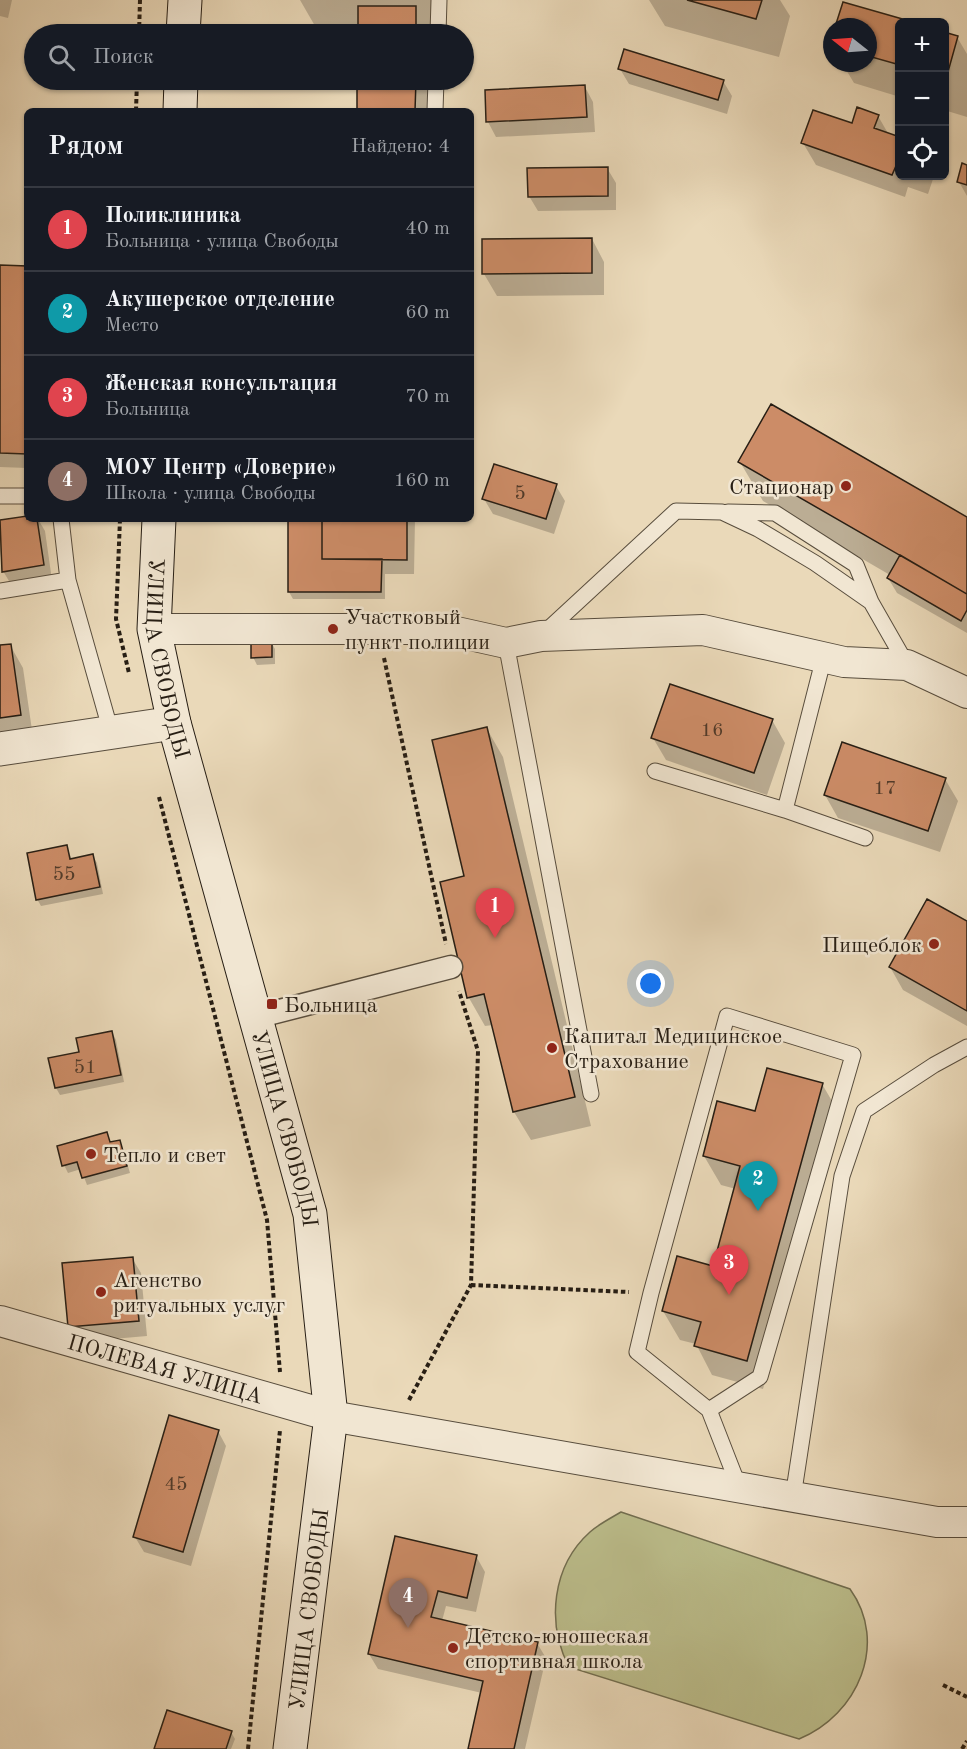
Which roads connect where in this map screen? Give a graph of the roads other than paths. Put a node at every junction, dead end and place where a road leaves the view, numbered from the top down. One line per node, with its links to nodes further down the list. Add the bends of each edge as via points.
1 (185, 0): 3 (main road)
2 (439, 0): 4 (lane)
3 (184, 24)
4 (438, 24)
5 (181, 90): 7 (main road)
6 (436, 90): 8 (lane)
7 (180, 108)
8 (435, 108)
9 (0, 496): 10 (lane)
10 (24, 496)
11 (722, 512): 16 (lane, via 796,551); 16 (lane, via 775,513 856,565); 18 (lane, via 676,511)
12 (62, 522): 14 (lane)
13 (159, 522): 17 (main road, УЛИЦА СВОБОДЫ)
14 (68, 580): 15 (lane); 24 (lane)
15 (0, 591)
16 (871, 602): 21 (lane)
17 (154, 629): 19 (street, via 443,629); 23 (main road, УЛИЦА СВОБОДЫ)
18 (541, 636): 19 (street); 20 (street, via 703,630)
19 (506, 643): 32 (lane)
20 (824, 657): 21 (street, via 844,662); 27 (lane)
21 (907, 665): 22 (street)
22 (967, 693)
23 (174, 723): 24 (main road); 30 (main road, УЛИЦА СВОБОДЫ)
24 (111, 732): 25 (main road)
25 (0, 749)
26 (655, 771): 27 (lane)
27 (785, 810): 28 (lane)
28 (865, 838)
29 (451, 967): 30 (street)
30 (256, 1017): 35 (main road, УЛИЦА СВОБОДЫ, via 310,1214)
31 (967, 1047): 37 (lane, via 864,1111 842,1176)
32 (591, 1094)
33 (0, 1321): 35 (street, ПОЛЕВАЯ УЛИЦА)
34 (709, 1410): 34 (lane, via 637,1352 727,1016 853,1055 760,1377); 36 (lane)
35 (331, 1416): 36 (street, ПОЛЕВАЯ УЛИЦА); 39 (main road, УЛИЦА СВОБОДЫ)
36 (739, 1487): 37 (street, ПОЛЕВАЯ УЛИЦА)
37 (793, 1497): 38 (street, ПОЛЕВАЯ УЛИЦА, via 937,1522)
38 (967, 1522)
39 (290, 1749)

